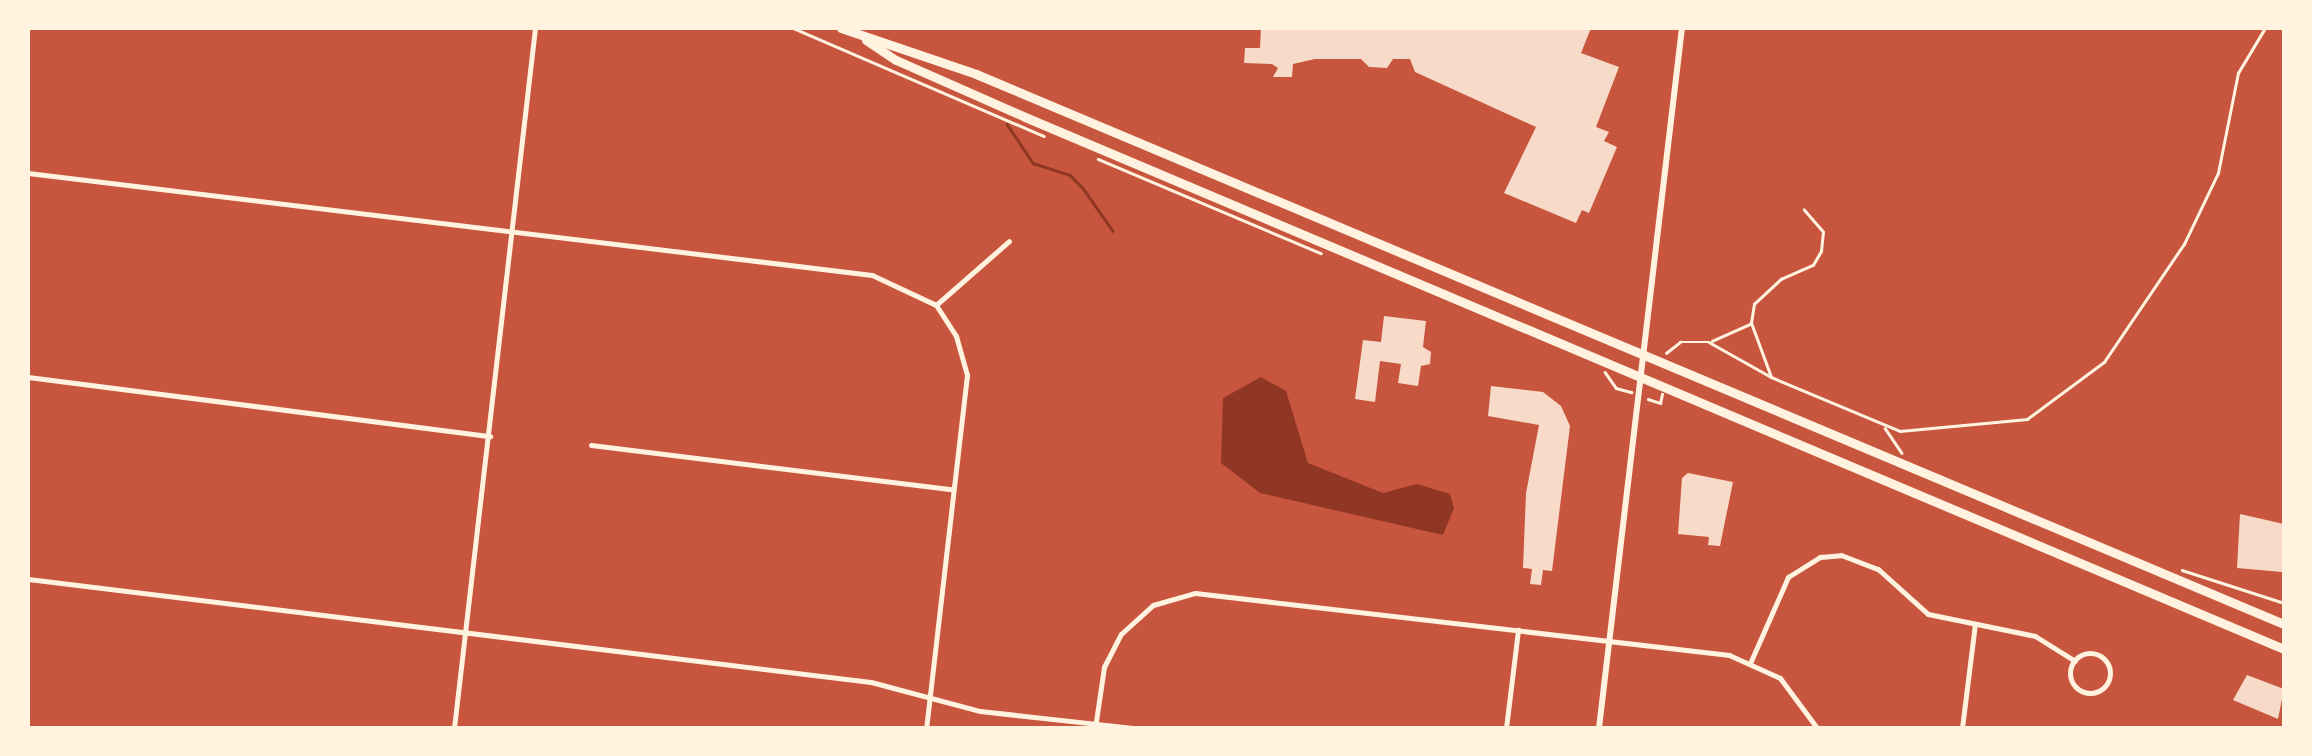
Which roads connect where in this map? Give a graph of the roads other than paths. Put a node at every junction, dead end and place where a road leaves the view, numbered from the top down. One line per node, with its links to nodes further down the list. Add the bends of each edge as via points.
1 (535, 28): 6 (street)
2 (841, 28): 4 (main road)
3 (1682, 28): 9 (street)
4 (859, 35): 9 (main road, via 976,74); 10 (main road, via 896,60 1008,110)
5 (28, 174): 6 (street)
6 (511, 232): 8 (street, via 872,275); 12 (street)
7 (1009, 241): 8 (street)
8 (936, 305): 14 (street, via 956,336 966,375)
9 (1643, 355): 10 (street); 17 (main road)
10 (1640, 376): 20 (street); 21 (main road)
11 (28, 377): 12 (street)
12 (490, 436): 19 (street)
13 (592, 444): 14 (street)
14 (952, 489): 24 (street)
15 (28, 578): 19 (street)
16 (1975, 624): 22 (street, via 1928,614 1862,558 1820,557 1788,577); 23 (street, via 2036,636); 32 (street)
17 (2284, 624)
18 (1518, 630): 20 (street); 25 (street, via 1212,593 1180,595 1142,614 1114,645); 29 (street)
19 (464, 633): 24 (street, via 871,682); 26 (street)
20 (1609, 640): 22 (street); 30 (street)
21 (2284, 649)
22 (1752, 661): 31 (street, via 1780,678)
23 (2074, 661): 23 (street, via 2070,676 2077,688 2095,692 2106,685 2109,666 2101,656 2088,653)
24 (929, 698): 25 (street); 27 (street)
25 (1095, 726): 28 (street)
26 (454, 728)
27 (926, 728)
28 (1135, 728)
29 (1506, 728)
30 (1598, 728)
31 (1817, 728)
32 (1962, 728)

